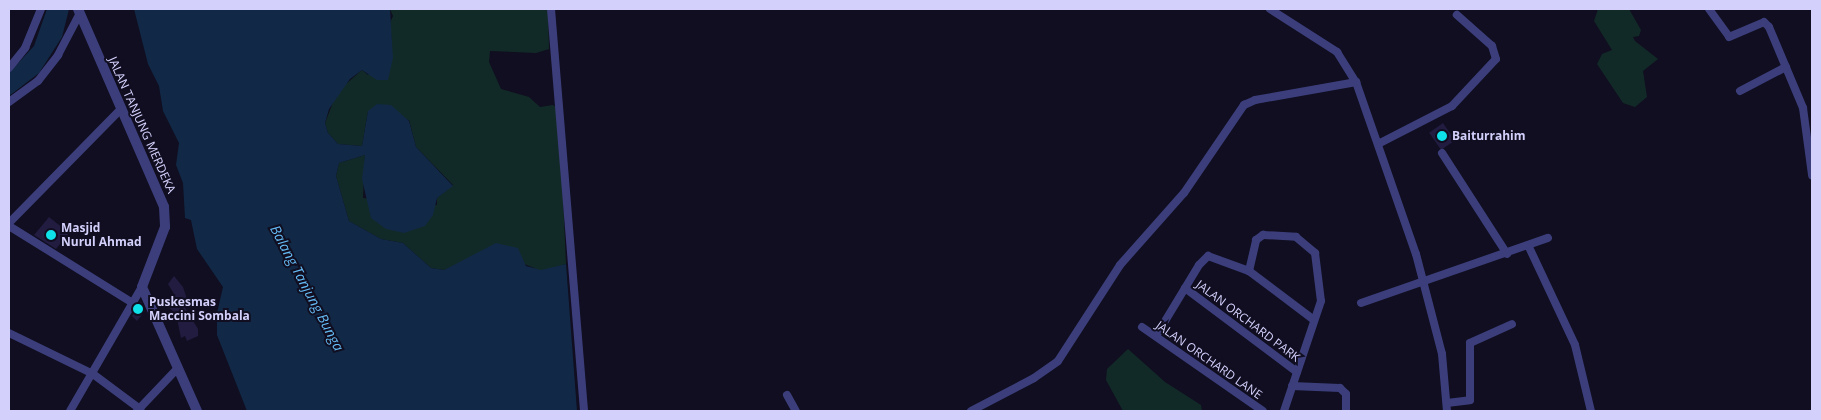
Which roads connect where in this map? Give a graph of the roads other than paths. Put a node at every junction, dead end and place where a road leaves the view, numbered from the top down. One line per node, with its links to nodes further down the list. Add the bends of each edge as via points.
1 (41, 9): 8 (street, via 25,48)
2 (551, 9): 40 (street)
3 (1270, 9): 9 (street, via 1338,52)
4 (1710, 9): 7 (street, via 1729,38 1764,22 1776,40)
5 (79, 12): 11 (street, via 58,55 38,81); 12 (street, JALAN TANJUNG MERDEKA)
6 (1457, 15): 13 (street, via 1492,46 1496,59 1452,106)
7 (1786, 67): 10 (street); 15 (street, via 1803,108)
8 (9, 68)
9 (1356, 82): 13 (street); 42 (street, via 1255,100 1244,105 1184,193 1116,271 1058,361 1034,378)
10 (1740, 91)
11 (9, 102)
12 (122, 108): 16 (street); 22 (street, JALAN TANJUNG MERDEKA, via 152,173 166,218)
13 (1380, 143): 21 (street)
14 (1442, 153): 19 (street)
15 (1812, 175)
16 (9, 224): 24 (street)
17 (1548, 238): 18 (street)
18 (1528, 245): 19 (street); 47 (street, via 1575,345)
19 (1506, 254): 21 (street)
20 (1249, 270): 23 (street, via 1208,256); 26 (street); 26 (street, via 1258,237 1296,238 1311,246 1322,286)
21 (1422, 280): 25 (street); 36 (street, via 1442,354)
22 (142, 287): 24 (street); 31 (street)
23 (1185, 288): 30 (street); 32 (street, JALAN ORCHARD PARK)
24 (131, 302): 33 (street)
25 (1361, 303)
26 (1314, 320): 32 (street)
27 (1512, 324): 36 (street, via 1470,343 1470,400)
28 (1142, 327): 30 (street, JALAN ORCHARD LANE)
29 (9, 333): 33 (street)
30 (1156, 336): 43 (street, JALAN ORCHARD LANE)
31 (178, 368): 37 (street); 39 (street)
32 (1297, 372): 34 (street)
33 (93, 374): 37 (street); 38 (street)
34 (1292, 386): 44 (street); 45 (street, via 1340,388 1346,394)
35 (787, 395): 41 (street)
36 (1447, 403): 46 (street)
37 (139, 410)
38 (70, 411)
39 (198, 411)
40 (584, 411)
41 (796, 411)
42 (971, 411)
43 (1263, 411)
44 (1284, 411)
45 (1346, 411)
46 (1447, 411)
47 (1590, 411)

